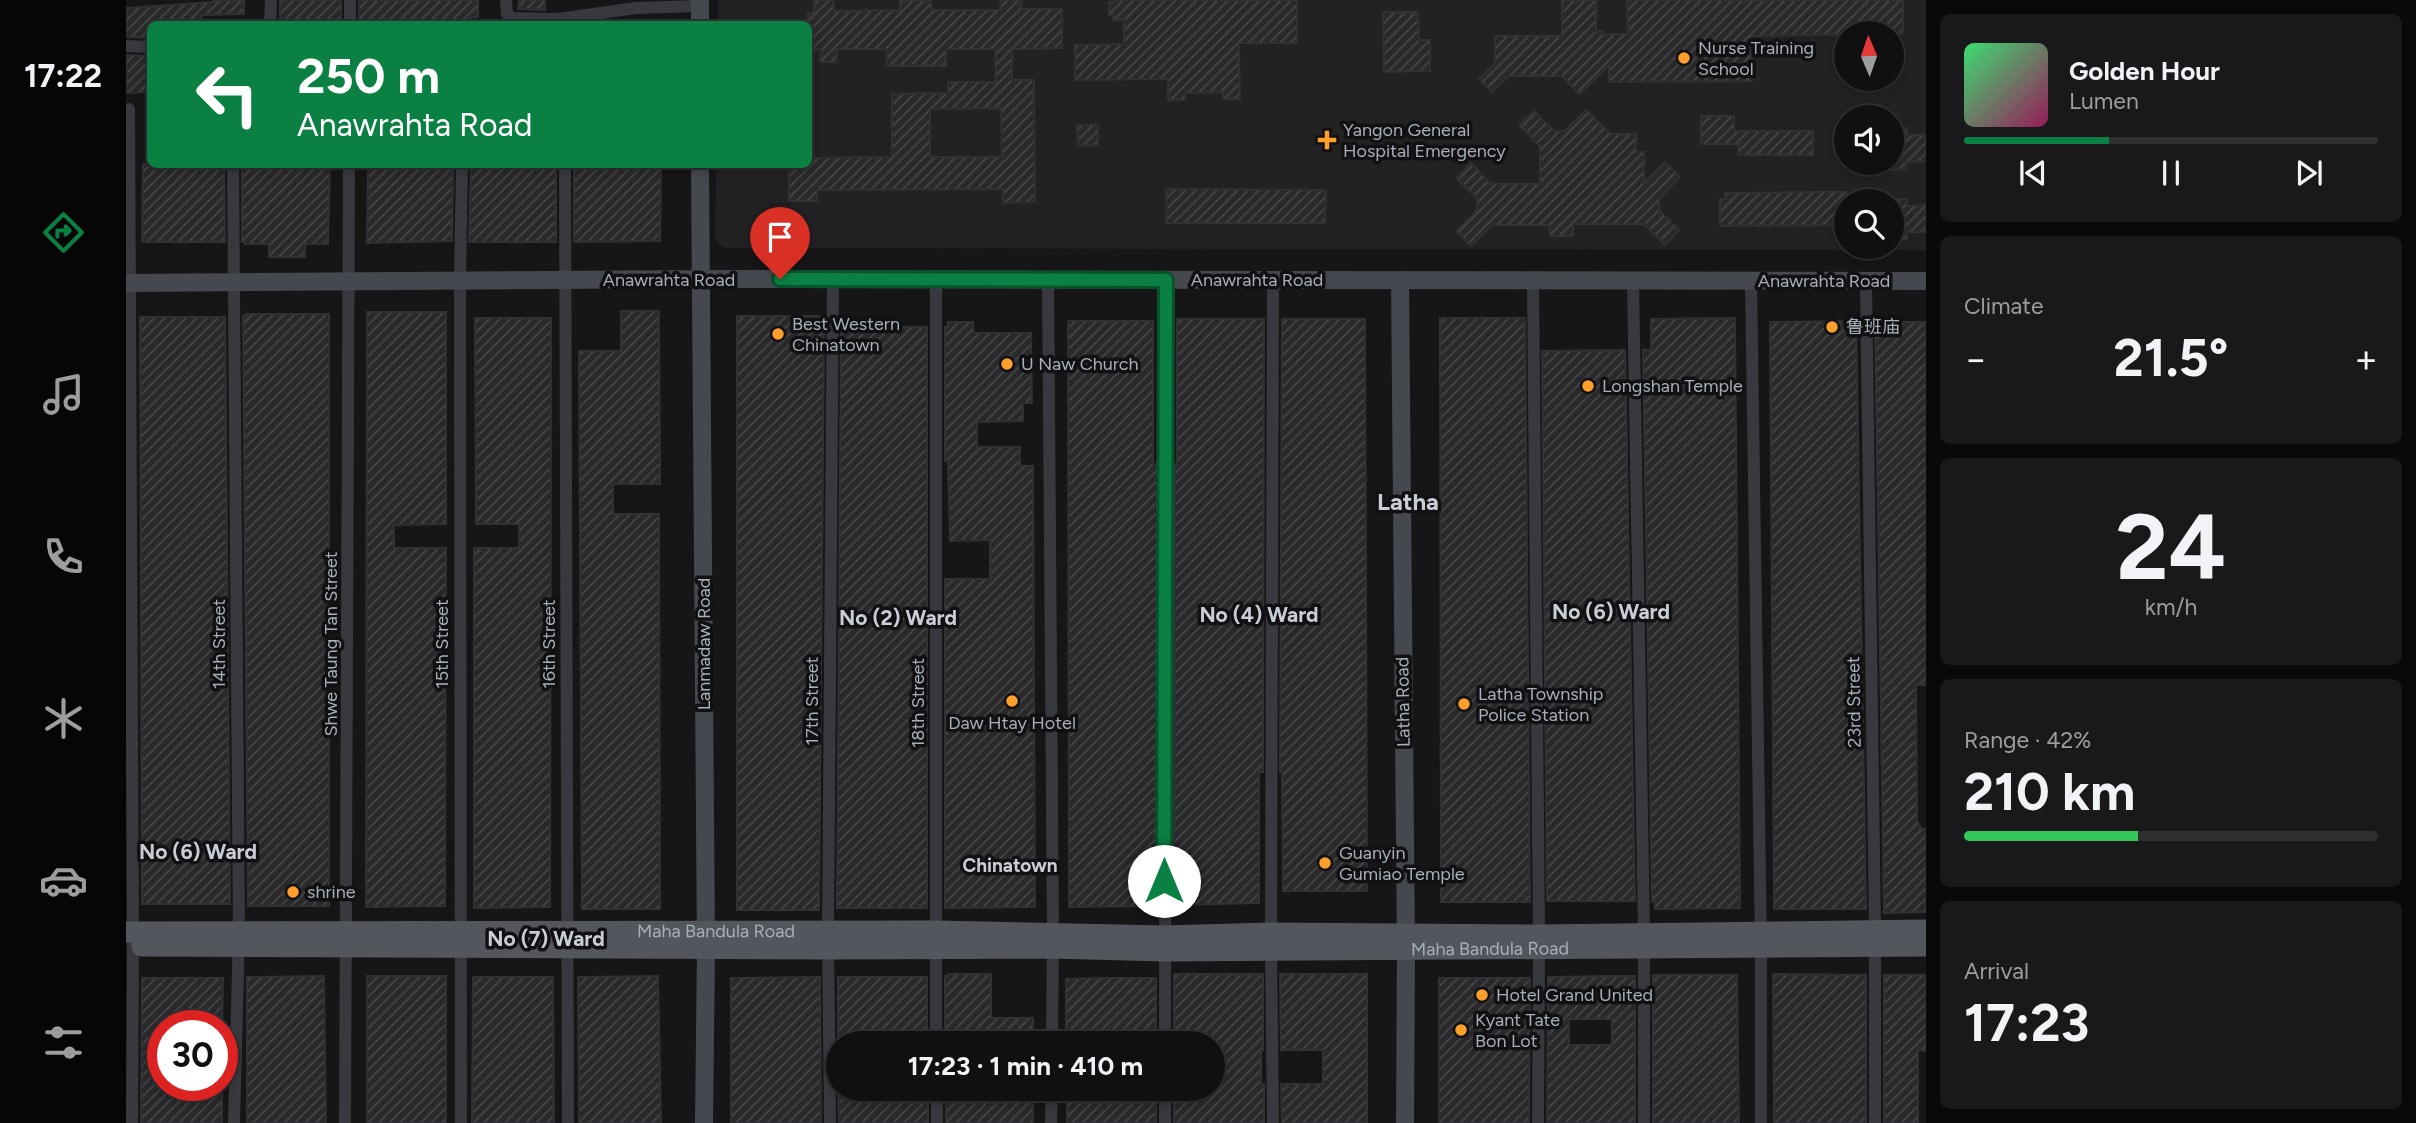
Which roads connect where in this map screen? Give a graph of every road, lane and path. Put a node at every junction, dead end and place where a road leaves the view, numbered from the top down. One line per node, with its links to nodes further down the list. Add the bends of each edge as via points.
1 (271, 0): 5 (street)
2 (350, 0): 6 (street)
3 (506, 0): 4 (street, via 512,18 558,19)
4 (700, 3): 7 (main road)
5 (270, 21)
6 (350, 21)
7 (700, 21)
8 (126, 46): 9 (street)
9 (147, 47)
10 (129, 109): 32 (street)
11 (233, 168): 31 (street, 14th Street)
12 (349, 168): 25 (street, Shwe Taung Tan Street)
13 (462, 168): 26 (street, 15th Street)
14 (565, 168): 19 (street, 16th Street)
15 (700, 168): 16 (main road, Lanmadaw Road)
16 (701, 279): 17 (main road, Anawrahta Road); 19 (main road, Anawrahta Road); 41 (main road, Lanmadaw Road)
17 (833, 279): 18 (main road, Anawrahta Road); 45 (street, 17th Street)
18 (936, 279): 20 (main road, Anawrahta Road); 42 (street, 18th Street)
19 (565, 280): 26 (main road, Anawrahta Road); 40 (street, 16th Street)
20 (1048, 280): 21 (main road, Anawrahta Road); 43 (street)
21 (1166, 280): 22 (main road, Anawrahta Road); 49 (street)
22 (1273, 280): 23 (main road, Anawrahta Road); 46 (street)
23 (1400, 280): 24 (main road, Anawrahta Road); 47 (main road, Latha Road)
24 (1533, 280): 27 (main road, Anawrahta Road); 48 (street)
25 (351, 281): 26 (main road, Anawrahta Road); 31 (main road, Anawrahta Road); 37 (street, Shwe Taung Tan Street)
26 (460, 281): 39 (street, 15th Street)
27 (1633, 281): 28 (main road, Anawrahta Road); 44 (street)
28 (1751, 281): 29 (main road, Anawrahta Road); 38 (street)
29 (1866, 281): 30 (main road, Anawrahta Road); 34 (street, 23rd Street)
30 (1926, 281)
31 (234, 282): 32 (main road, Anawrahta Road); 36 (street, 14th Street)
32 (128, 283): 35 (street)
33 (1926, 930): 34 (main road, Maha Bandula Road)
34 (1874, 938): 38 (main road, Maha Bandula Road); 50 (main road, Maha Bandula Road); 72 (street, 23rd Street)
35 (130, 939): 36 (main road, Maha Bandula Road); 57 (street)
36 (239, 939): 37 (main road, Maha Bandula Road); 58 (street, 14th Street)
37 (346, 939): 39 (main road, Maha Bandula Road); 59 (street, Shwe Taung Tan Street)
38 (1761, 939): 44 (main road, Maha Bandula Road); 71 (street)
39 (460, 940): 40 (main road, Maha Bandula Road); 60 (street, 15th Street)
40 (568, 940): 41 (main road, Maha Bandula Road); 61 (street, 16th Street)
41 (706, 940): 45 (main road, Maha Bandula Road); 62 (main road, Lanmadaw Road)
42 (935, 940): 43 (main road, Maha Bandula Road); 45 (main road, Maha Bandula Road); 51 (street, 18th Street)
43 (1053, 940): 49 (main road, Maha Bandula Road); 52 (street)
44 (1644, 940): 48 (main road, Maha Bandula Road); 70 (street)
45 (828, 941): 63 (street, 17th Street)
46 (1271, 941): 47 (main road, Maha Bandula Road); 49 (main road, Maha Bandula Road); 67 (street)
47 (1406, 942): 48 (main road, Maha Bandula Road); 68 (main road, Latha Road)
48 (1539, 942): 69 (street)
49 (1164, 943): 53 (street)
50 (1926, 946)
51 (936, 1031)
52 (1052, 1031)
53 (1165, 1031)
54 (937, 1101): 64 (street)
55 (1052, 1101): 65 (street)
56 (1165, 1101): 66 (street)
57 (132, 1123)
58 (234, 1123)
59 (345, 1123)
60 (461, 1123)
61 (568, 1123)
62 (704, 1123)
63 (830, 1123)
64 (937, 1123)
65 (1051, 1123)
66 (1165, 1123)
67 (1273, 1123)
68 (1405, 1123)
69 (1538, 1123)
70 (1644, 1123)
71 (1761, 1123)
72 (1875, 1123)

